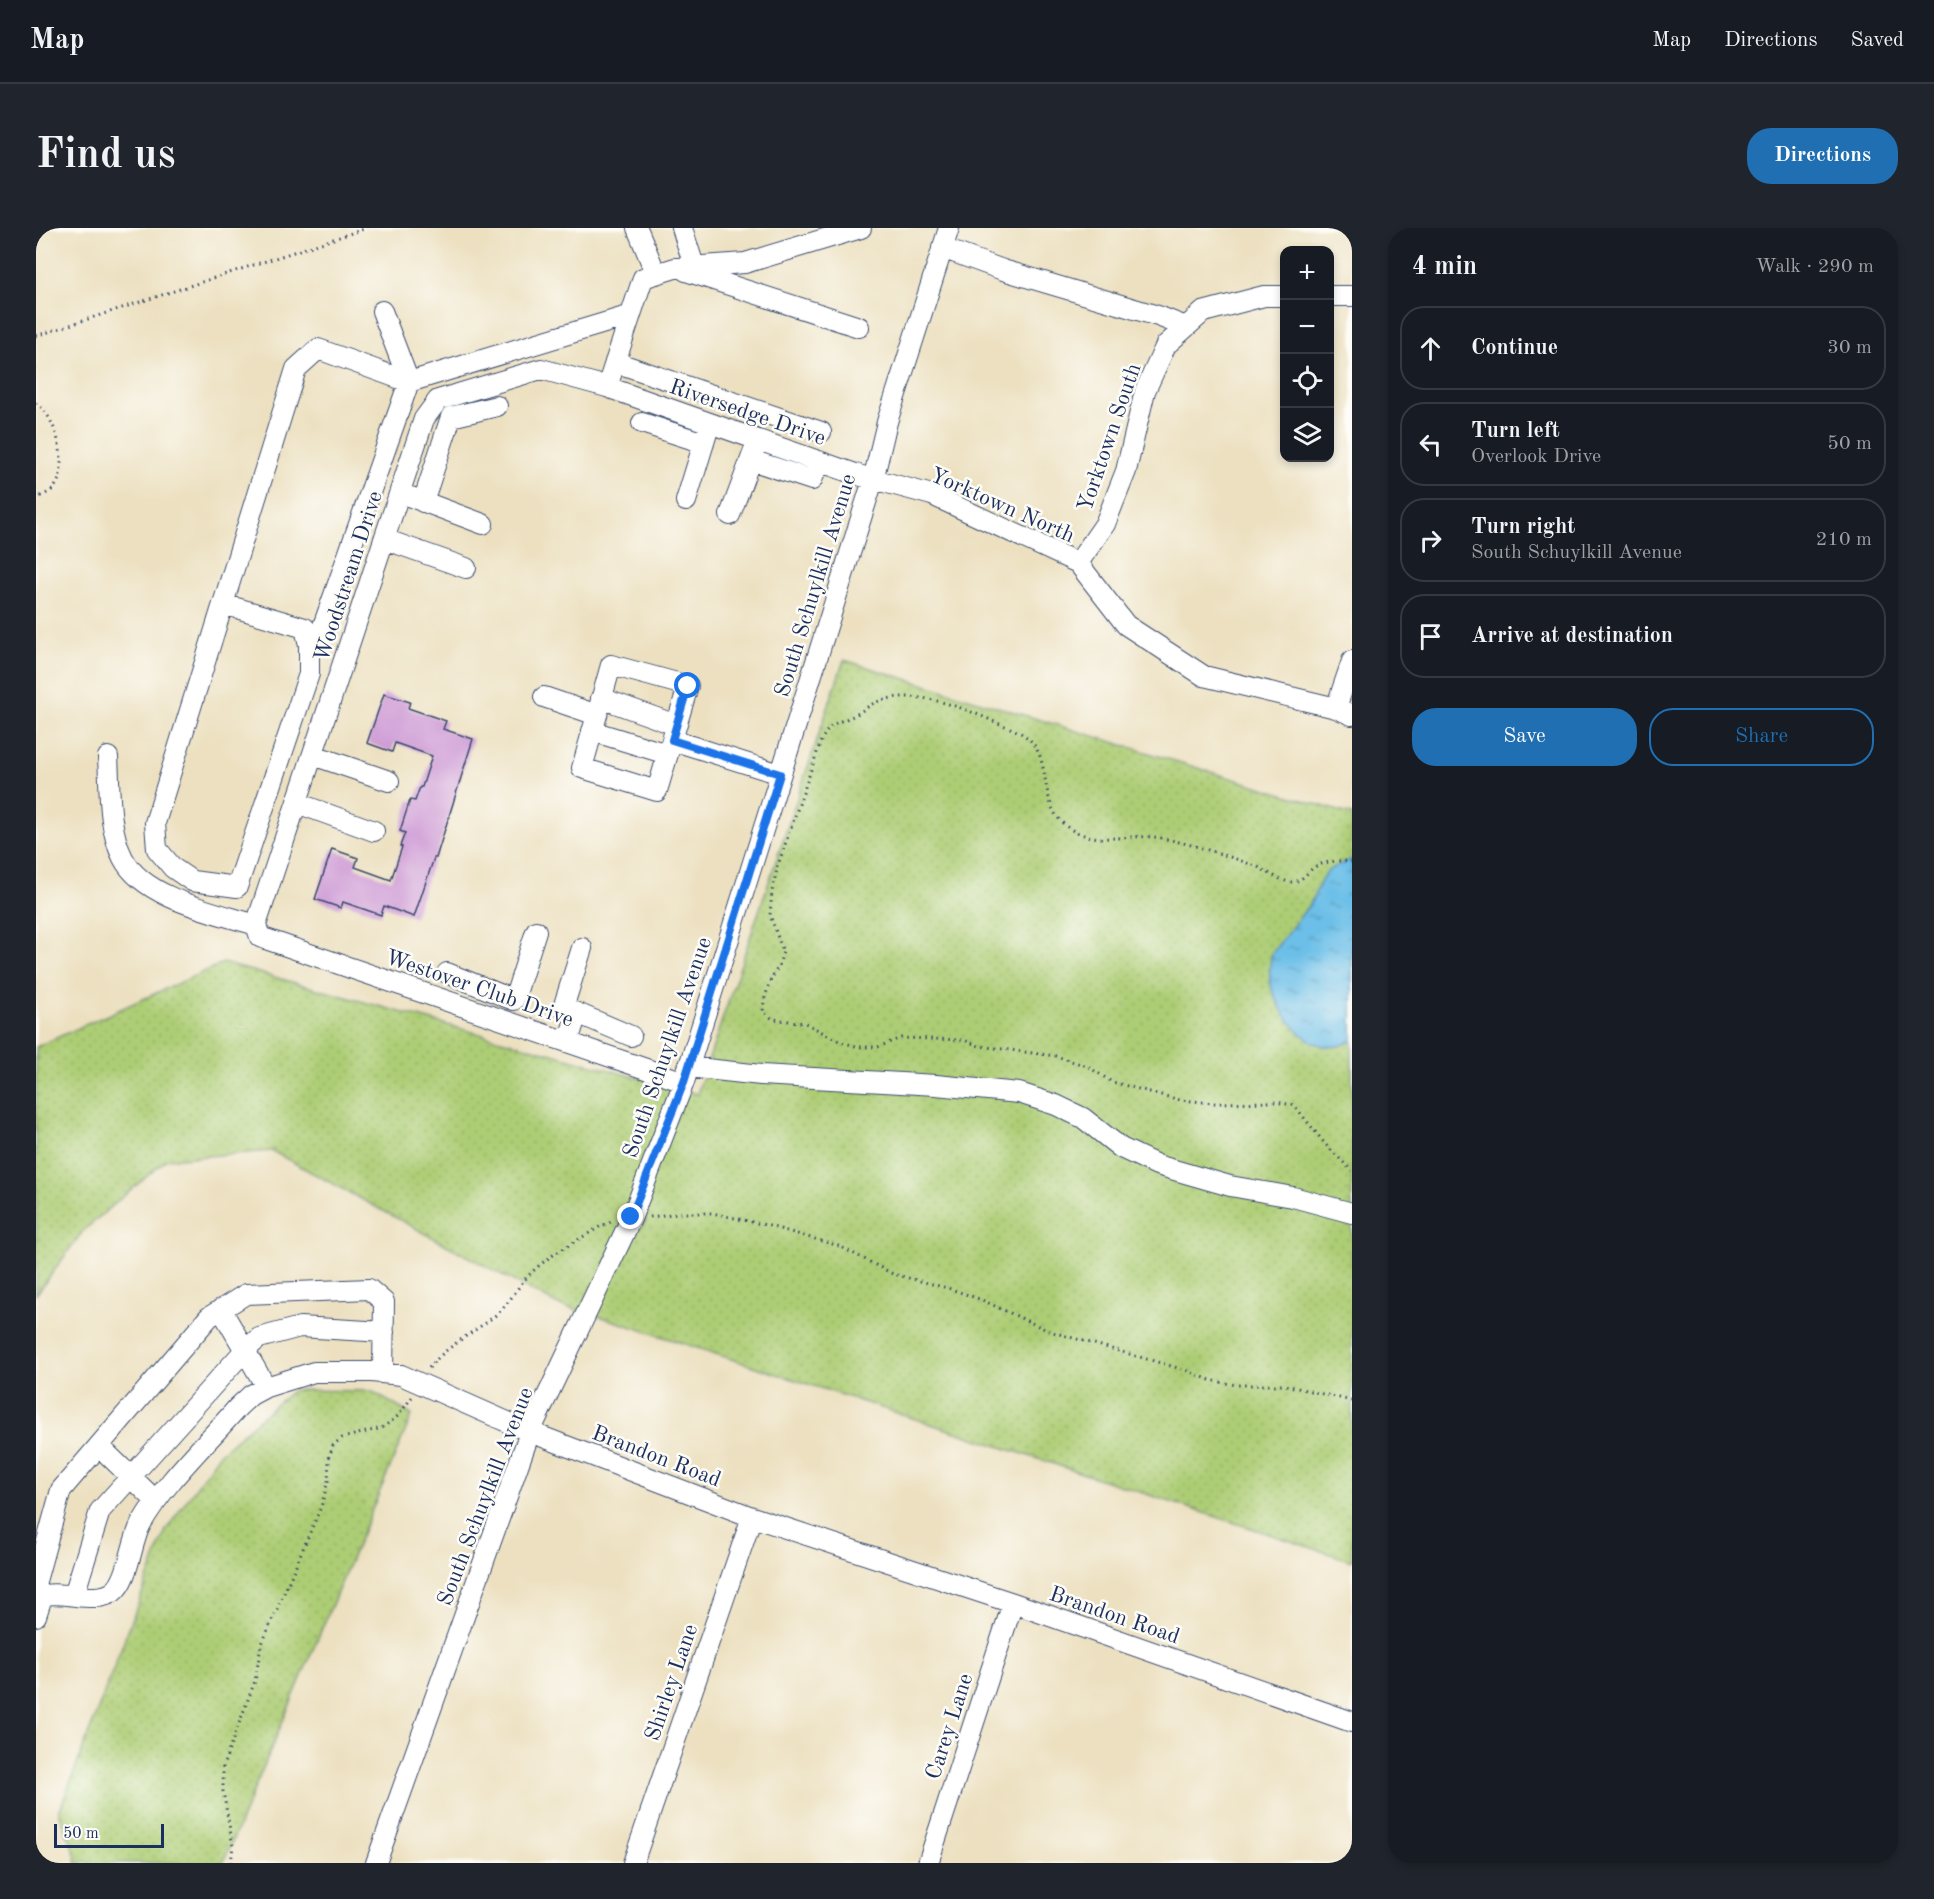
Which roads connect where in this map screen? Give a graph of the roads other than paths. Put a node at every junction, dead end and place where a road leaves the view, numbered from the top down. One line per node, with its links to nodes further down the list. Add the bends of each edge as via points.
1 (637, 228): 7 (street)
2 (682, 228): 6 (street)
3 (861, 228): 6 (street, via 746,262)
4 (949, 228): 5 (street, South Schuylkill Avenue)
5 (942, 248): 14 (street); 26 (street, South Schuylkill Avenue, via 887,422)
6 (685, 267): 7 (street); 13 (street)
7 (656, 274): 12 (street, via 643,278)
8 (1280, 296): 14 (street, Yorktown South, via 1264,296 1203,312)
9 (1334, 296): 10 (street)
10 (1352, 296)
11 (382, 311): 16 (street)
12 (631, 315): 15 (street); 16 (street)
13 (859, 327)
14 (1186, 327): 33 (street, Yorktown South, via 1166,345 1145,391 1122,481 1105,524)
15 (615, 362): 17 (street); 21 (street)
16 (409, 382): 35 (street, via 318,350 296,369); 36 (street)
17 (607, 387): 20 (street, Riversedge Drive); 27 (street, Woodstream Drive, via 541,369 438,400 424,419)
18 (497, 406): 29 (street, via 451,417)
19 (642, 423): 23 (street)
20 (710, 423): 22 (street, Riversedge Drive); 23 (street)
21 (821, 432)
22 (759, 440): 24 (street); 25 (street, Riversedge Drive)
23 (704, 442): 28 (street)
24 (751, 460): 25 (street, via 812,480); 30 (street)
25 (819, 461): 26 (street, Riversedge Drive)
26 (873, 480): 33 (street, Yorktown North, via 932,495); 45 (street, South Schuylkill Avenue)
27 (400, 493): 29 (street); 32 (street, Woodstream Drive)
28 (686, 501)
29 (423, 502): 31 (street)
30 (730, 515)
31 (483, 524)
32 (384, 539): 34 (street); 37 (street, Woodstream Drive)
33 (1078, 563): 40 (street, Yorktown North, via 1126,625 1204,676)
34 (466, 568)
35 (223, 604): 36 (street); 48 (street, via 155,823 157,849 173,868 192,881 237,887)
36 (313, 630): 37 (street); 48 (street, via 309,674)
37 (351, 639): 43 (street, Woodstream Drive)
38 (1352, 661): 40 (street)
39 (544, 697): 41 (street)
40 (1344, 711)
41 (597, 715): 42 (street); 42 (street); 42 (street, via 582,768 657,791); 42 (street, via 611,665 688,686)
42 (672, 740): 45 (street)
43 (313, 755): 46 (street); 47 (street, Woodstream Drive)
44 (108, 757): 50 (street, Westover Club Drive, via 117,841 123,859 139,878 174,899)
45 (780, 774): 59 (street, South Schuylkill Avenue)
46 (389, 781)
47 (294, 809): 48 (street); 49 (street); 50 (street, Woodstream Drive)
48 (263, 810)
49 (374, 831)
50 (258, 931): 56 (street, Westover Club Drive)
51 (536, 931): 54 (street, via 514,1000)
52 (582, 948): 55 (street, via 564,1008)
53 (447, 973): 54 (street)
54 (503, 996): 56 (street)
55 (578, 1013): 57 (street); 58 (street)
56 (496, 1018): 58 (street, Westover Club Drive)
57 (631, 1036)
58 (568, 1042): 59 (street, Westover Club Drive)
59 (686, 1074): 60 (street, Westover Club Drive, via 761,1075 1019,1093 1083,1118 1121,1148 1157,1165); 66 (street, South Schuylkill Avenue, via 631,1219)
60 (1352, 1213)
61 (221, 1309): 62 (street, via 246,1294 369,1289 384,1302); 63 (street); 67 (street, via 209,1317)
62 (384, 1332): 63 (street, via 300,1327 259,1338); 64 (street)
63 (245, 1350): 65 (street); 68 (street)
64 (383, 1373): 65 (street, Brandon Road, via 314,1372); 66 (street, Brandon Road, via 401,1375)
65 (266, 1387): 69 (street, Brandon Road, via 238,1407)
66 (530, 1432): 70 (street, Brandon Road); 76 (street, South Schuylkill Avenue)
67 (99, 1446): 68 (street); 71 (street, via 61,1490)
68 (130, 1476): 69 (street); 72 (street, via 100,1512)
69 (156, 1501): 72 (street, Brandon Road, via 139,1528 122,1582 114,1591 96,1597)
70 (752, 1517): 73 (street, Brandon Road); 77 (street, Shirley Lane)
71 (38, 1590): 72 (street, Brandon Road); 74 (street)
72 (74, 1595)
73 (1013, 1604): 75 (street, Brandon Road); 78 (street, Carey Lane)
74 (36, 1616)
75 (1352, 1722)
76 (376, 1863)
77 (633, 1863)
78 (928, 1863)

